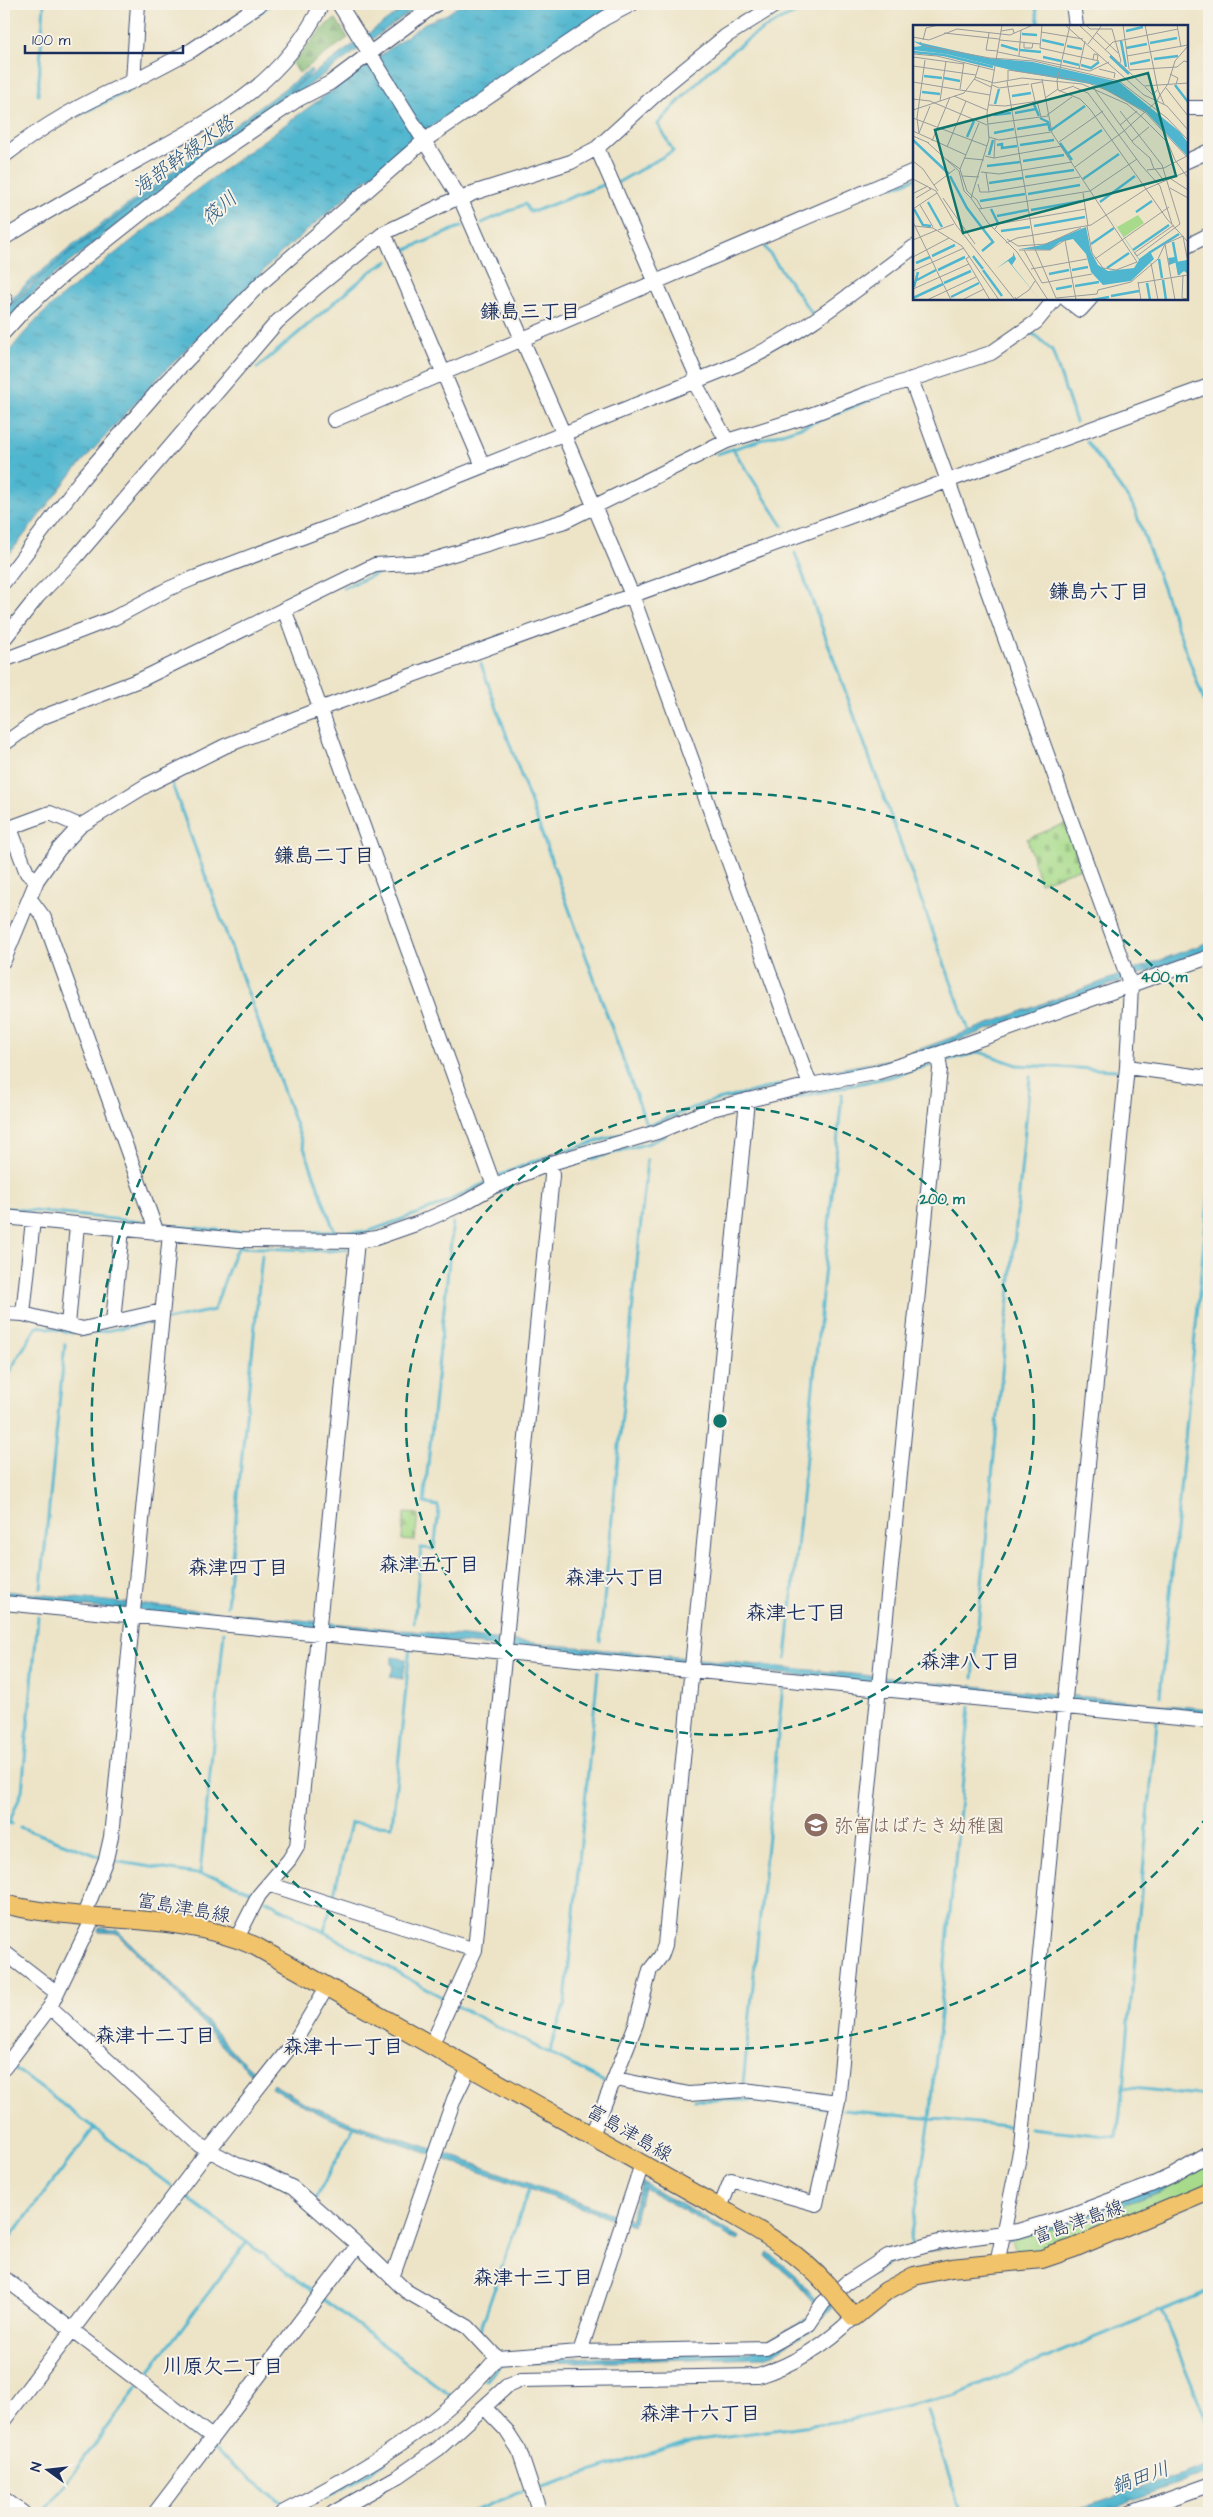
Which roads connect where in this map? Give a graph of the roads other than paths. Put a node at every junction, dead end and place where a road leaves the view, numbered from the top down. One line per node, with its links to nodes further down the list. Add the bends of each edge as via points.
1 (138, 4): 11 (street)
2 (258, 4): 11 (street, via 192,50)
3 (322, 4): 23 (street, via 282,64 229,110)
4 (339, 4): 10 (street)
5 (436, 4): 10 (street)
6 (632, 4): 14 (street, via 605,18)
7 (777, 4): 15 (street, via 726,36)
8 (1073, 4): 9 (street)
9 (1076, 25)
10 (363, 46): 14 (street); 30 (street, via 330,83 297,100 206,162 63,276)
11 (133, 81): 17 (street, via 85,102 29,136)
12 (1188, 108): 13 (street)
13 (1209, 108)
14 (425, 140): 20 (street); 42 (street, via 260,284 80,480)
15 (597, 148): 20 (street, via 571,162); 26 (street)
16 (1209, 150): 18 (street)
17 (4, 156)
18 (1188, 160)
19 (913, 171): 26 (street)
20 (460, 199): 21 (street); 31 (street)
21 (384, 234): 32 (street); 45 (street, via 317,287 254,347)
22 (1209, 235): 24 (street)
23 (4, 238)
24 (1188, 246)
25 (913, 248): 34 (street, via 774,347)
26 (654, 281): 31 (street); 34 (street)
27 (1054, 300): 33 (street, via 1036,322 991,353)
28 (1067, 300): 29 (street, via 1080,310)
29 (1089, 300)
30 (4, 332)
31 (521, 338): 32 (street); 37 (street)
32 (443, 372): 36 (street); 39 (street)
33 (911, 379): 38 (street); 40 (street)
34 (697, 382): 37 (street); 38 (street)
35 (1209, 386): 40 (street)
36 (334, 420)
37 (564, 434): 39 (street); 41 (street)
38 (727, 441): 41 (street)
39 (483, 466): 46 (street, via 194,578 114,618)
40 (948, 481): 43 (street); 55 (street)
41 (594, 506): 43 (street); 44 (street, via 565,521 426,562 375,565)
42 (4, 582)
43 (632, 595): 47 (street); 59 (street)
44 (284, 608): 47 (street); 48 (street, via 142,679 40,718)
45 (4, 639)
46 (4, 660)
47 (322, 708): 49 (street, via 225,746 139,790); 62 (street)
48 (4, 744)
49 (80, 826): 50 (street, via 50,813); 51 (street)
50 (7, 829): 51 (street, via 27,873)
51 (37, 880): 52 (street)
52 (30, 899): 54 (street); 67 (street, via 44,918)
53 (1209, 957): 55 (street)
54 (4, 960)
55 (1131, 986): 56 (street); 57 (street)
56 (938, 1054): 59 (street, via 875,1073); 79 (street, via 940,1069)
57 (1127, 1066): 58 (street); 80 (street)
58 (1209, 1078)
59 (810, 1085): 60 (street)
60 (747, 1100): 61 (street, via 657,1132); 78 (street)
61 (551, 1163): 62 (street); 77 (street)
62 (494, 1186): 68 (street, via 420,1223)
63 (4, 1217): 64 (street)
64 (34, 1220): 65 (street); 71 (street)
65 (77, 1225): 66 (street); 73 (street)
66 (122, 1229): 67 (street); 72 (street)
67 (164, 1233): 68 (street, via 239,1240); 69 (street)
68 (357, 1242): 76 (street)
69 (162, 1311): 72 (street); 75 (street)
70 (4, 1313): 71 (street)
71 (23, 1314): 73 (street)
72 (113, 1322): 73 (street, via 83,1329)
73 (68, 1325)
74 (4, 1603): 75 (street)
75 (132, 1611): 76 (street); 84 (street, via 111,1837)
76 (319, 1629): 77 (street); 82 (street, via 297,1847)
77 (503, 1654): 78 (street); 86 (street)
78 (693, 1666): 79 (street); 94 (street, via 665,1945 650,1970 636,2024)
79 (878, 1684): 80 (street); 95 (street)
80 (1064, 1699): 81 (street); 103 (street, via 1021,2148)
81 (1209, 1720)
82 (268, 1884): 85 (street); 86 (street)
83 (4, 1904): 84 (main road, 富島津島線)
84 (89, 1916): 85 (main road, 富島津島線, via 176,1924); 89 (street)
85 (237, 1938): 88 (main road, 富島津島線)
86 (475, 1950): 91 (street)
87 (4, 1952): 89 (street)
88 (327, 1987): 91 (main road, 富島津島線); 97 (street, via 295,2041)
89 (57, 1993): 90 (street)
90 (50, 2007): 92 (street); 97 (street)
91 (431, 2046): 93 (main road, 富島津島線)
92 (4, 2068)
93 (469, 2068): 96 (main road, 富島津島線); 107 (street, via 454,2098)
94 (616, 2079): 95 (street, via 689,2094 744,2090); 96 (street)
95 (838, 2102): 102 (street, via 816,2204 731,2180)
96 (592, 2135): 99 (main road, 富島津島線)
97 (208, 2150): 104 (street, via 293,2188); 109 (street)
98 (1209, 2154): 103 (street, via 1175,2174 1119,2198)
99 (642, 2164): 102 (main road, 富島津島線); 110 (street)
100 (1209, 2182): 101 (street)
101 (1203, 2194): 105 (main road, 富島津島線, via 1042,2259)
102 (720, 2208): 108 (main road, 富島津島線, bridge, via 790,2249 808,2264)
103 (1002, 2237): 105 (street); 110 (street, via 929,2244 888,2256 846,2283 817,2309 809,2324 766,2348)
104 (358, 2245): 107 (street); 114 (street)
105 (997, 2264): 108 (main road, 富島津島線, via 951,2268 914,2276)
106 (4, 2278): 109 (street)
107 (392, 2278): 111 (street, via 406,2291 468,2327)
108 (849, 2311): 112 (street, via 824,2344 790,2364 758,2376 521,2380 507,2386)
109 (72, 2330): 113 (street); 114 (street)
110 (580, 2352): 111 (street)
111 (497, 2358): 119 (street, via 452,2405 368,2466)
112 (485, 2408): 120 (street, via 438,2449 399,2476); 121 (street, via 519,2450)
113 (4, 2420)
114 (212, 2437): 118 (street)
115 (1209, 2485): 122 (street)
116 (4, 2498): 117 (street)
117 (23, 2513)
118 (155, 2513)
119 (282, 2513)
120 (333, 2513)
121 (540, 2513)
122 (1130, 2513)

